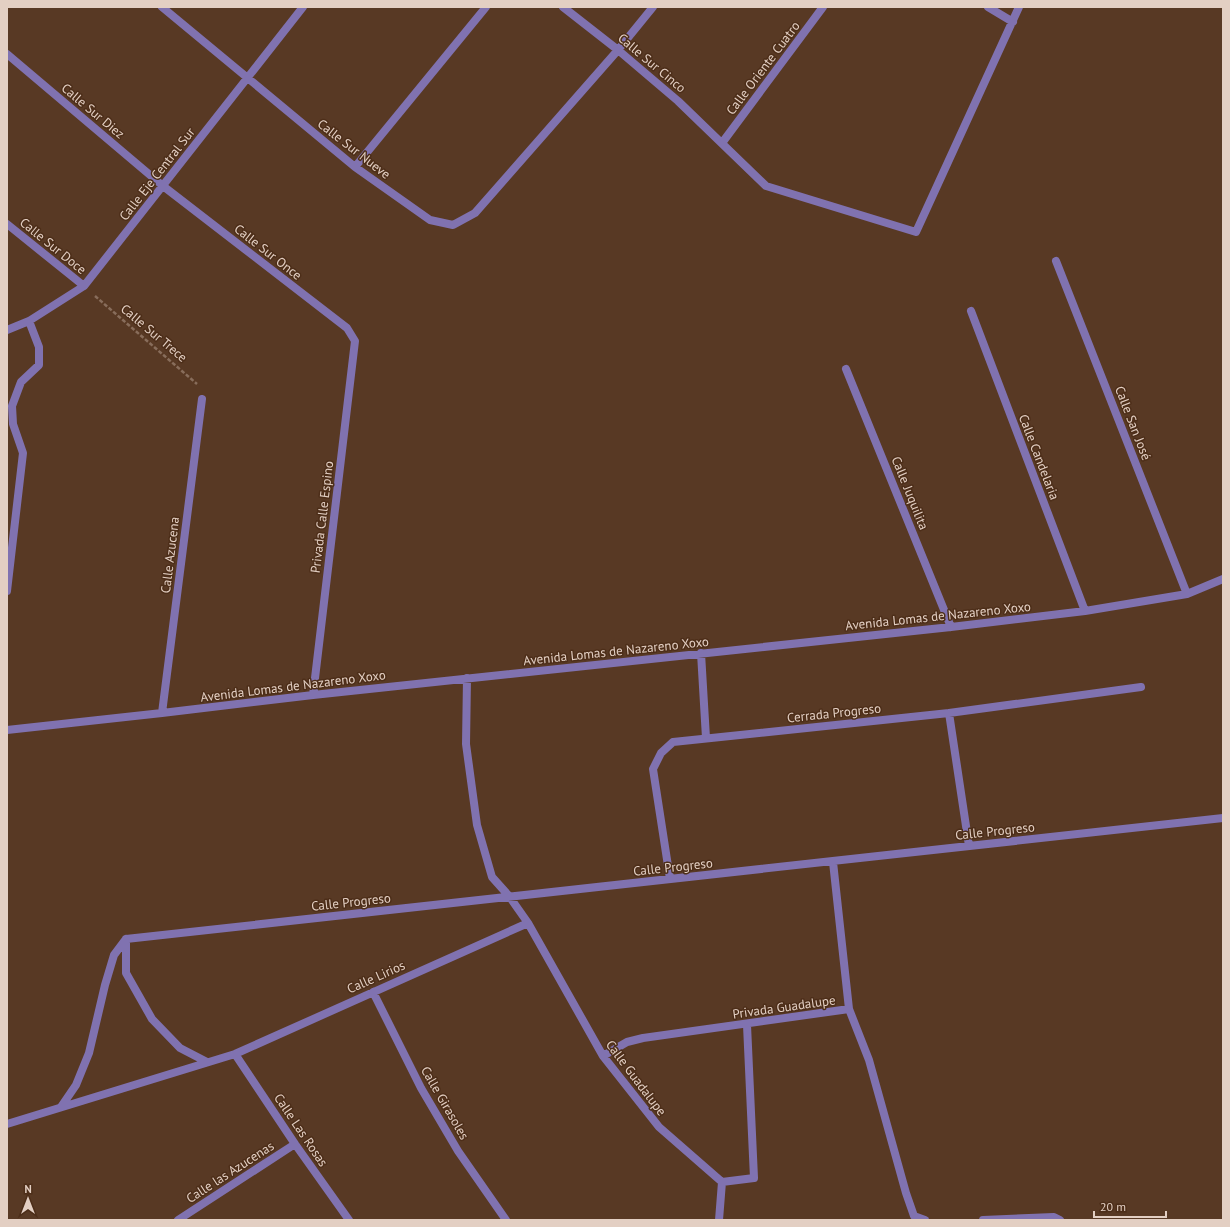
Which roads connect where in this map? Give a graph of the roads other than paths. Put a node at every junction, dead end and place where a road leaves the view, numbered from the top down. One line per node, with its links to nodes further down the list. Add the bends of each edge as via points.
1 (162, 7): 12 (street, Calle Sur Nueve)
2 (303, 7): 12 (street, Calle Eje Central Sur)
3 (486, 7): 14 (street)
4 (563, 7): 10 (street, Calle Sur Cinco)
5 (653, 7): 10 (street)
6 (823, 7): 13 (street, Calle Oriente Cuatro)
7 (988, 7): 9 (street)
8 (1019, 7): 9 (street)
9 (1013, 22): 13 (street, Calle Sur Cinco, via 916,232 766,186)
10 (618, 50): 13 (street, Calle Sur Cinco); 14 (street, Calle Sur Nueve, via 475,213 453,225 430,220)
11 (7, 54): 15 (street, Calle Sur Diez)
12 (248, 78): 14 (street, Calle Sur Nueve); 15 (street, Calle Eje Central Sur)
13 (722, 143)
14 (355, 167)
15 (163, 186): 18 (street, Calle Eje Central Sur); 22 (street, Calle Sur Once, via 347,328)
16 (7, 224): 18 (street, Calle Sur Doce)
17 (1056, 261): 27 (street, Calle San José)
18 (84, 286): 20 (street, Calle Eje Central Sur)
19 (971, 311): 28 (street, Calle Candelaria)
20 (29, 321): 21 (street, Calle Eje Central Sur); 26 (street, via 38,348 39,364 21,382 12,406 13,424 23,453)
21 (7, 330)
22 (355, 341): 33 (street, Privada Calle Espino)
23 (846, 369): 29 (street, Calle Juquilita)
24 (202, 400): 34 (street, Calle Azucena)
25 (1223, 579): 27 (street, Avenida Lomas de Nazareno Xoxo)
26 (7, 591)
27 (1187, 594): 28 (street, Avenida Lomas de Nazareno Xoxo)
28 (1085, 611): 29 (street, Avenida Lomas de Nazareno Xoxo)
29 (952, 627): 30 (street, Avenida Lomas de Nazareno Xoxo)
30 (701, 654): 31 (street, Avenida Lomas de Nazareno Xoxo); 37 (street)
31 (467, 678): 33 (street, Avenida Lomas de Nazareno Xoxo); 42 (street, Calle Guadalupe, via 466,744 477,825 492,877)
32 (1141, 687): 35 (street, Cerrada Progreso)
33 (313, 695): 34 (street, Avenida Lomas de Nazareno Xoxo)
34 (162, 713): 36 (street, Avenida Lomas de Nazareno Xoxo)
35 (949, 713): 37 (street, Cerrada Progreso); 39 (street)
36 (7, 730)
37 (706, 738): 41 (street, Cerrada Progreso, via 673,742 660,753 653,769)
38 (1223, 818): 39 (street, Calle Progreso)
39 (969, 846): 40 (street, Calle Progreso)
40 (833, 862): 41 (street, Calle Progreso); 46 (street, Privada Guadalupe)
41 (670, 879): 42 (street, Calle Progreso)
42 (509, 896): 43 (street, Calle Guadalupe); 44 (street, Calle Progreso)
43 (528, 922): 45 (street, Calle Lirios); 49 (street, Calle Guadalupe)
44 (126, 939): 50 (street, via 126,973 152,1019 180,1048); 51 (street, via 114,956 89,1053 76,1085)
45 (373, 992): 48 (street, Calle Lirios); 57 (street, Calle Girasoles, via 428,1101 458,1151)
46 (849, 1010): 47 (street, Privada Guadalupe); 59 (street, via 869,1060 914,1216)
47 (747, 1024): 49 (street, Privada Guadalupe, via 643,1038 627,1042); 54 (street, via 754,1178)
48 (235, 1054): 50 (street, Calle Lirios); 53 (street, Calle Las Rosas)
49 (603, 1056): 54 (street, Calle Guadalupe, via 659,1127)
50 (206, 1062): 51 (street, Calle Lirios)
51 (61, 1107): 52 (street, Calle Lirios)
52 (7, 1124)
53 (296, 1144): 55 (street, Calle las Azucenas); 56 (street, Calle Las Rosas)
54 (722, 1182): 58 (street)
55 (178, 1220)
56 (349, 1220)
57 (506, 1220)
58 (719, 1220)
59 (925, 1220)
60 (983, 1220): 61 (street, via 1054,1217)
61 (1060, 1220)

